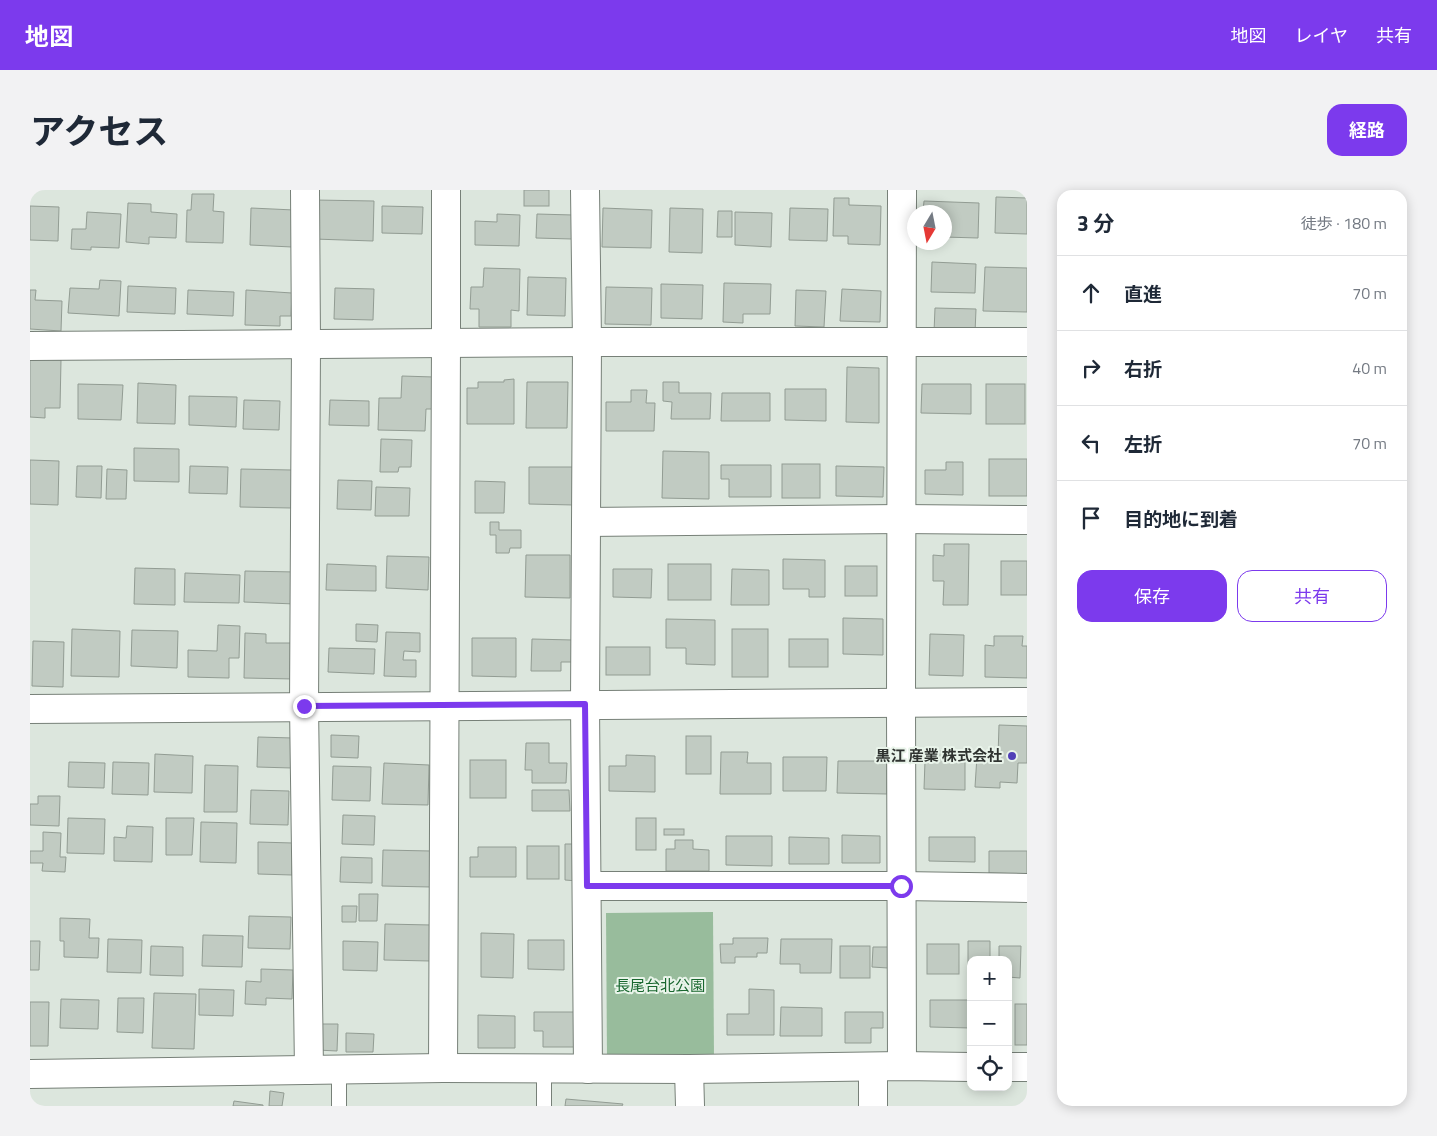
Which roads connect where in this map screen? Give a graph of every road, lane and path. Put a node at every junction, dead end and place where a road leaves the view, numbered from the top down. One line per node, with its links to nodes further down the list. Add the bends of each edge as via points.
1 (305, 190): 9 (street)
2 (446, 190): 8 (street)
3 (585, 190): 6 (street)
4 (902, 190): 5 (street)
5 (901, 341): 6 (street); 7 (street); 11 (street)
6 (587, 342): 8 (street); 13 (street)
7 (1027, 342)
8 (446, 343): 9 (street); 17 (street)
9 (306, 344): 10 (street); 18 (street)
10 (30, 346)
11 (901, 519): 12 (street); 13 (street); 14 (street)
12 (1027, 520)
13 (586, 522): 16 (street)
14 (900, 702): 15 (street); 16 (street); 21 (street)
15 (1027, 702)
16 (585, 704): 17 (street); 20 (street)
17 (445, 705): 18 (street); 28 (street)
18 (304, 706): 19 (street); 32 (street)
19 (30, 709)
20 (587, 886): 21 (street); 30 (street)
21 (901, 886): 22 (street); 23 (street)
22 (1027, 888)
23 (902, 1066): 24 (street); 25 (street)
24 (874, 1067): 31 (street); 38 (street)
25 (967, 1067)
26 (1012, 1067): 27 (street)
27 (1027, 1067)
28 (444, 1068): 29 (street); 33 (street)
29 (544, 1068): 30 (street); 36 (lane)
30 (588, 1069): 31 (street)
31 (689, 1069): 37 (street)
32 (309, 1070): 33 (street); 34 (street)
33 (339, 1070): 35 (lane)
34 (30, 1074)
35 (339, 1106)
36 (544, 1106)
37 (690, 1106)
38 (873, 1106)

